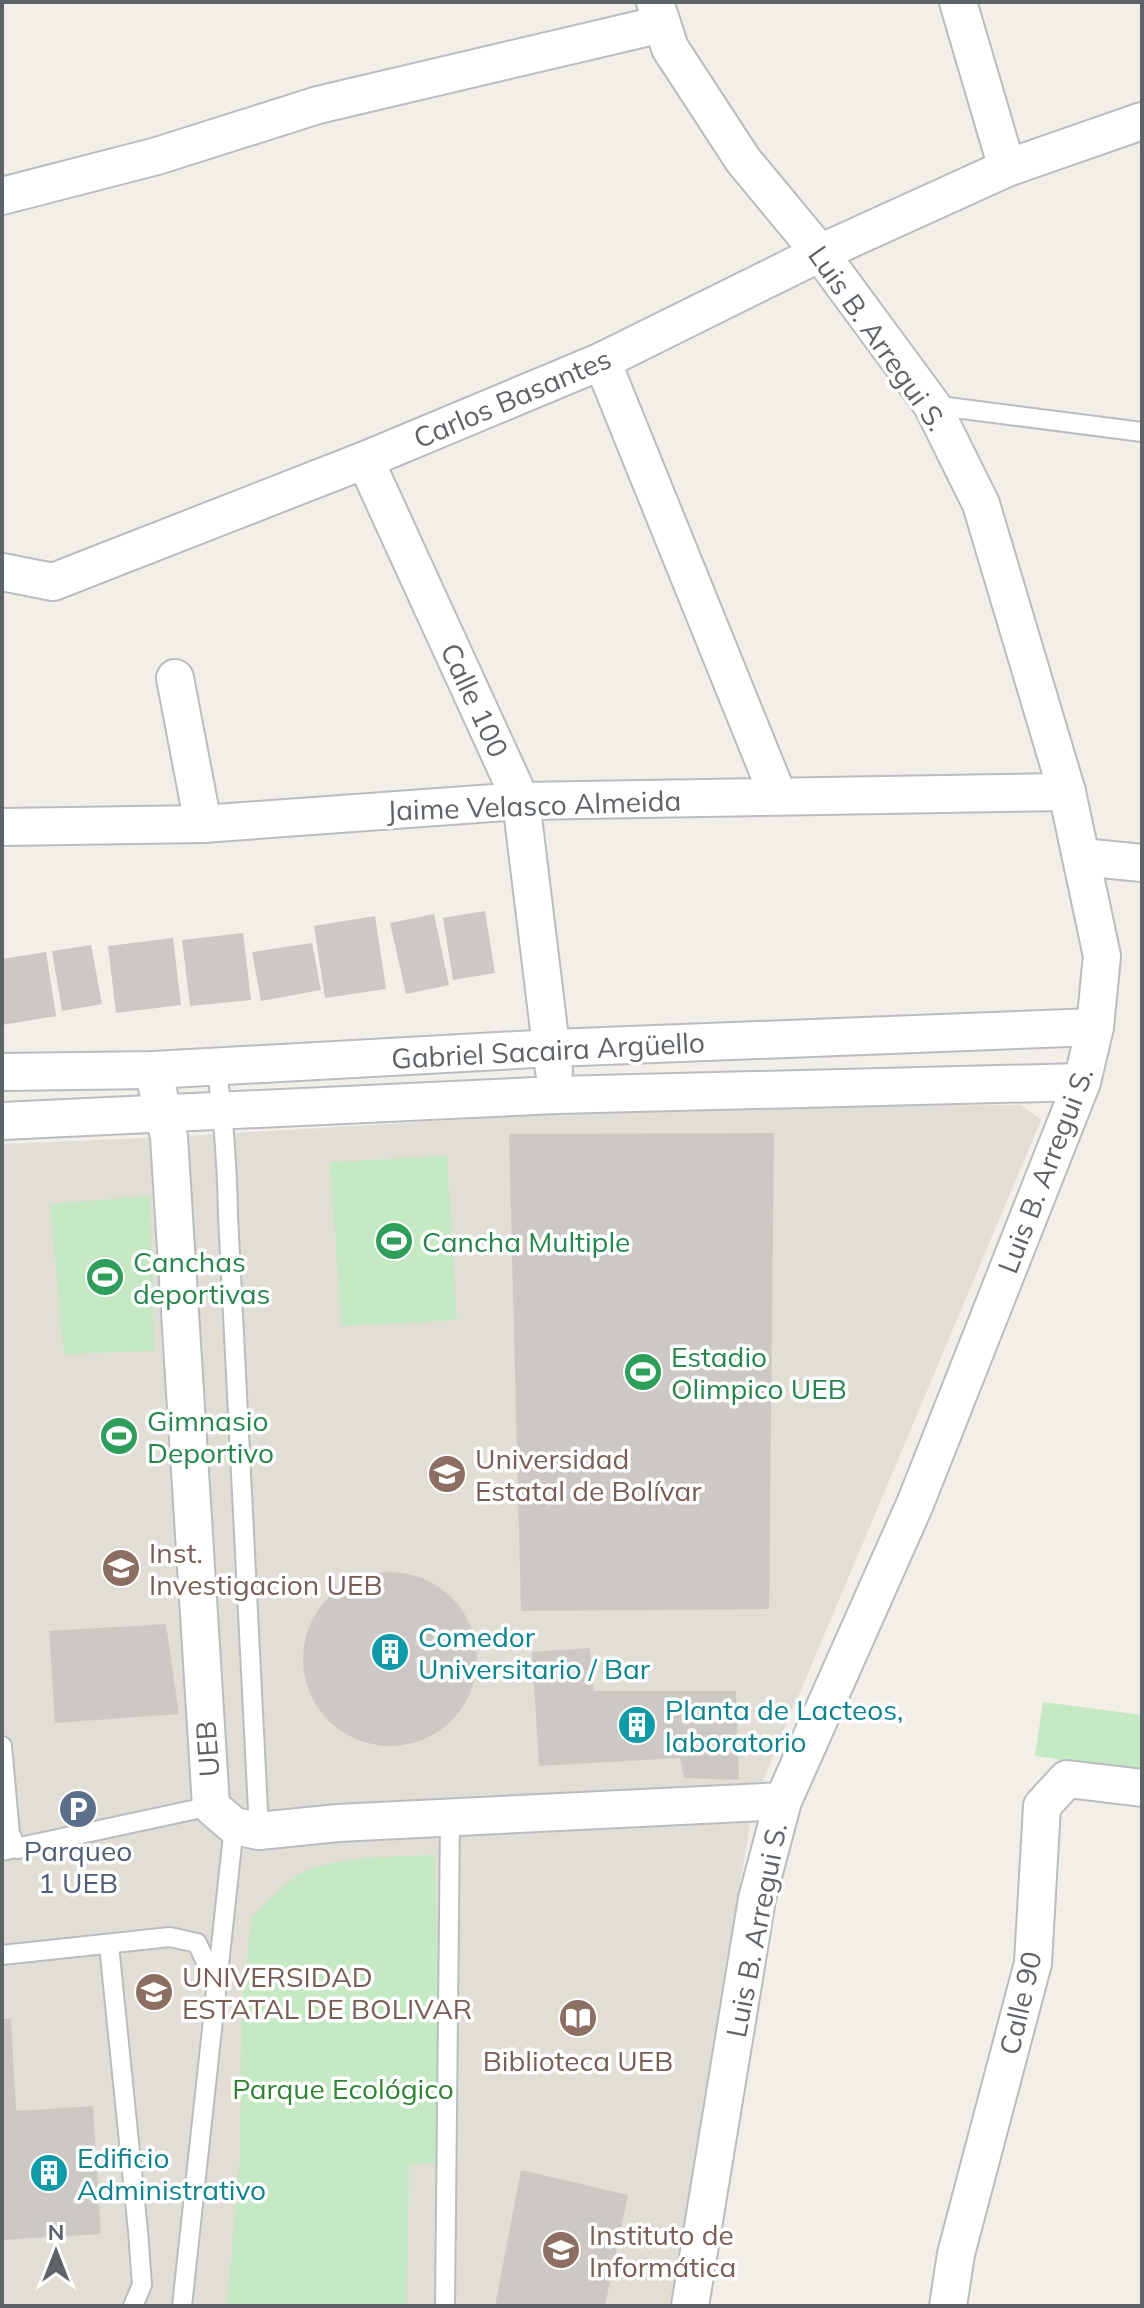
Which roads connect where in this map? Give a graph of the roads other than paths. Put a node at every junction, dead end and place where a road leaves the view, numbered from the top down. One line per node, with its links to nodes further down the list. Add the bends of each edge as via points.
1 (958, 2): 4 (street)
2 (658, 13): 5 (street); 6 (street, Luis B. Arregui S., via 670,48 743,160)
3 (1142, 121): 4 (street, Carlos Basantes)
4 (1007, 168): 6 (street, Carlos Basantes)
5 (2, 196)
6 (820, 253): 7 (street, Carlos Basantes); 8 (street, Luis B. Arregui S.)
7 (602, 361): 10 (street, Carlos Basantes); 14 (street)
8 (932, 405): 9 (lane); 13 (street, Luis B. Arregui S., via 981,504)
9 (1142, 432)
10 (365, 460): 11 (street, Carlos Basantes, via 53,582); 15 (street, Calle 100)
11 (2, 572)
12 (175, 678): 16 (street)
13 (1067, 792): 14 (street, Jaime Velasco Almeida); 18 (street, Luis B. Arregui S.)
14 (778, 796): 15 (street, Jaime Velasco Almeida)
15 (521, 801): 16 (street, Jaime Velasco Almeida); 21 (street, Calle 100)
16 (203, 824): 17 (street, Jaime Velasco Almeida)
17 (2, 827)
18 (1082, 857): 19 (street); 20 (street, Luis B. Arregui S., via 1102,956)
19 (1142, 863)
20 (1095, 1027): 21 (street, Gabriel Sacaira Argüello); 25 (street, Luis B. Arregui S.)
21 (553, 1048): 22 (street, Gabriel Sacaira Argüello); 26 (street, Calle 100)
22 (216, 1067): 23 (street, Gabriel Sacaira Argüello); 27 (lane)
23 (153, 1070): 24 (street, Gabriel Sacaira Argüello); 28 (street, UEB)
24 (2, 1072)
25 (1082, 1082): 26 (street, Gabriel Sacaira Argüello); 32 (street, Luis B. Arregui S., via 915,1504)
26 (556, 1095): 27 (street, Gabriel Sacaira Argüello)
27 (224, 1111): 28 (street, Gabriel Sacaira Argüello); 34 (lane)
28 (163, 1114): 29 (street, Gabriel Sacaira Argüello); 34 (street, UEB)
29 (2, 1121)
30 (2, 1746): 35 (lane)
31 (1142, 1788): 43 (street, Calle 90, via 1067,1779 1042,1806 1033,1963 956,2254)
32 (783, 1801): 33 (street); 42 (street, Luis B. Arregui S., via 757,1899)
33 (450, 1818): 34 (street); 41 (lane)
34 (234, 1821): 35 (lane); 38 (lane)
35 (10, 1850)
36 (109, 1945): 37 (lane); 38 (lane, via 170,1937 197,1943); 39 (lane, via 142,2285)
37 (2, 1955)
38 (215, 1990): 40 (lane)
39 (133, 2306)
40 (182, 2306)
41 (445, 2306)
42 (690, 2306)
43 (948, 2306)

